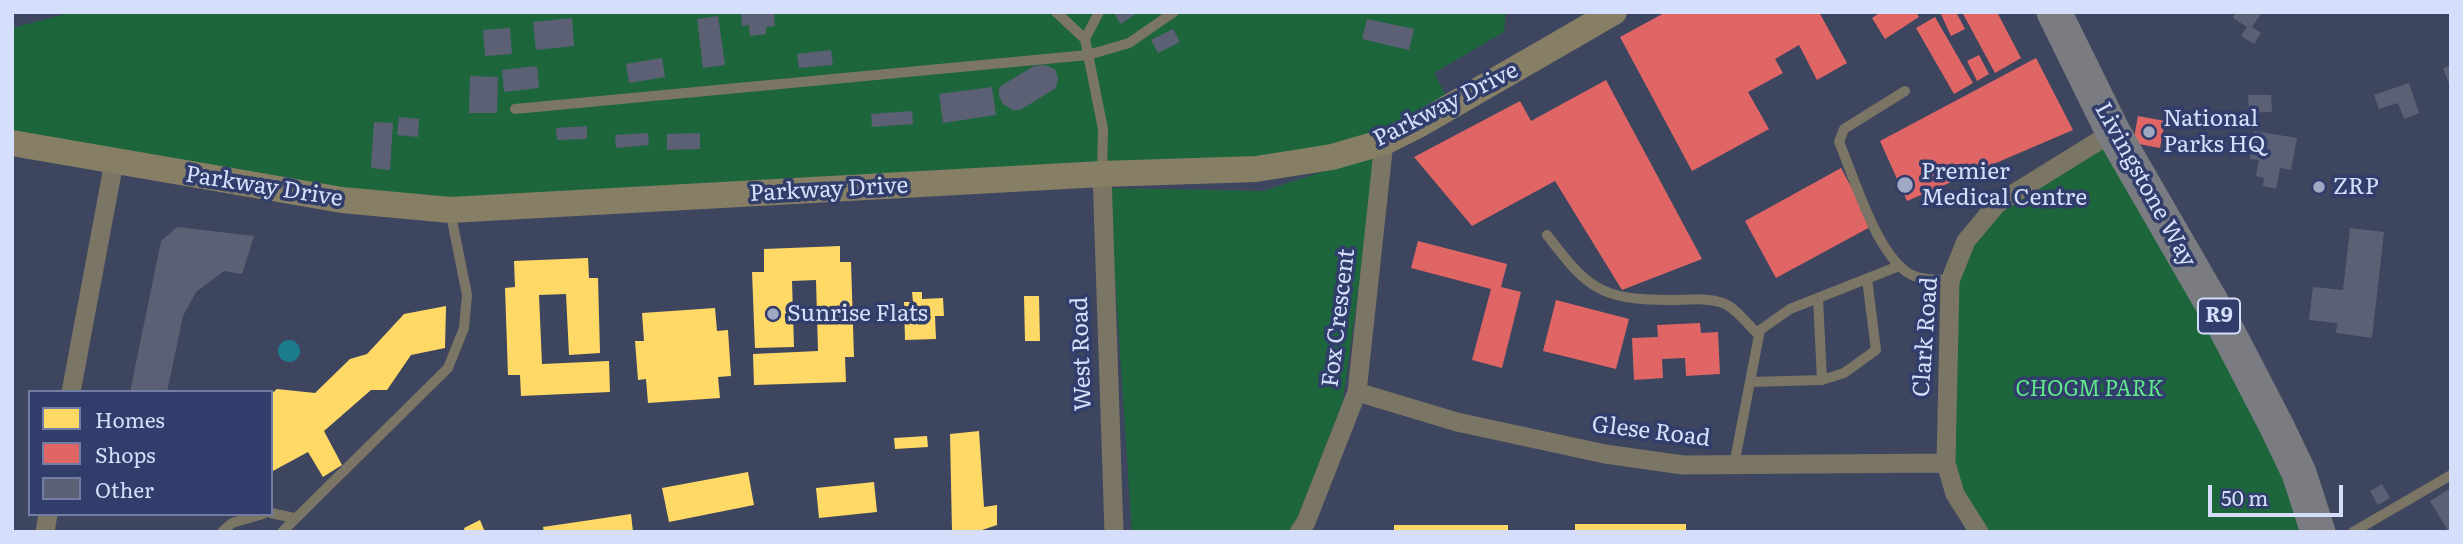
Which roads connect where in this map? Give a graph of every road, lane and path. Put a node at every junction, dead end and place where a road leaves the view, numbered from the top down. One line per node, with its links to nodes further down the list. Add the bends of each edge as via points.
1 (1056, 12): 6 (lane)
2 (1099, 12): 6 (lane)
3 (1174, 12): 7 (lane, via 1129,43)
4 (1614, 12): 11 (street, Parkway Drive)
5 (2054, 12): 10 (highway, Livingstone Way / R9)
6 (1085, 39): 7 (lane)
7 (1088, 55): 9 (lane); 14 (lane, via 1103,129)
8 (1905, 91): 17 (lane, via 1839,135 1884,248)
9 (515, 109)
10 (2113, 132): 19 (street, Clark Road, via 1997,204 1966,241); 32 (highway, Livingstone Way / R9, via 2221,319)
11 (1384, 142): 14 (street, Parkway Drive, via 1332,157 1256,169); 25 (street, Fox Crescent)
12 (12, 143): 13 (street, Parkway Drive)
13 (114, 162): 15 (street, Parkway Drive, via 342,200); 24 (street)
14 (1102, 174): 15 (street, Parkway Drive); 35 (street, West Road)
15 (450, 210): 31 (lane, via 467,295 464,328 448,368)
16 (1547, 235): 21 (lane, via 1579,277 1600,290 1642,300 1725,303)
17 (1899, 267): 18 (lane); 19 (lane, via 1916,277)
18 (1867, 279): 20 (lane); 22 (lane, via 1876,349 1844,373)
19 (1950, 281): 26 (street, Clark Road)
20 (1818, 298): 21 (lane, via 1771,320); 22 (lane)
21 (1759, 335): 23 (lane)
22 (1822, 380): 23 (lane)
23 (1750, 382): 27 (lane)
24 (71, 390)
25 (1357, 392): 27 (street, Glese Road, via 1457,422 1605,454 1683,465); 36 (street, Fox Crescent)
26 (1946, 464): 27 (street, Glese Road); 37 (street, Clark Road, via 1955,494)
27 (1734, 465)
28 (2451, 475): 38 (lane)
29 (273, 513): 31 (lane)
30 (256, 516): 33 (lane, via 232,523)
31 (294, 518): 34 (lane)
32 (2320, 524)
33 (222, 532)
34 (282, 532)
35 (1114, 532)
36 (1299, 532)
37 (1979, 532)
38 (2353, 532)

